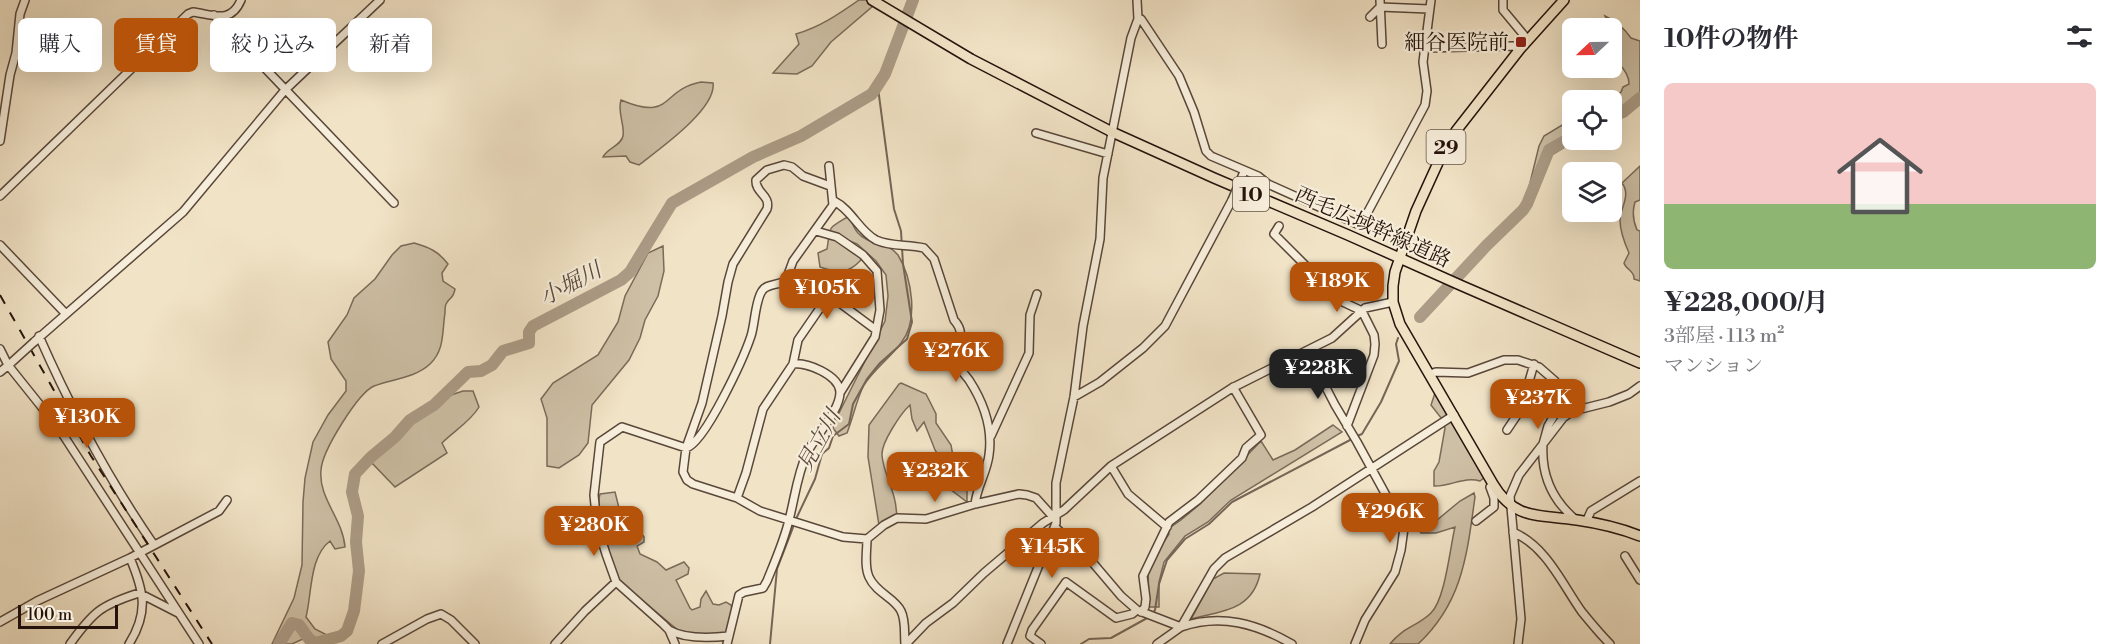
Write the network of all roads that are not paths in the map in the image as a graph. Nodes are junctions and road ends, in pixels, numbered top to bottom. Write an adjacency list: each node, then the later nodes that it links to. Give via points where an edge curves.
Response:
1 (25, 0): 21 (street)
2 (241, 0): 11 (street, via 228,16)
3 (380, 0): 18 (street)
4 (872, 0): 19 (main road, 西毛広域幹線道路 / 10, via 1001,75)
5 (1431, 0): 10 (street)
6 (1503, 0): 14 (street, via 1503,10)
7 (1564, 0): 14 (main road, 29)
8 (1135, 1): 13 (street)
9 (1380, 3): 10 (street); 12 (street); 15 (street)
10 (1429, 9): 16 (street)
11 (214, 15): 18 (street); 26 (street, via 188,14)
12 (1370, 16)
13 (1138, 19): 19 (street); 24 (street, via 1179,76 1206,151)
14 (1528, 40): 17 (main road, 29)
15 (1382, 44)
16 (1424, 48): 17 (street); 24 (street, via 1425,105 1361,223 1354,224)
17 (1520, 49): 32 (main road, 29, via 1448,142)
18 (285, 90): 28 (street); 36 (street, via 183,212)
19 (1112, 132): 22 (street); 32 (main road, 西毛広域幹線道路 / 10)
20 (1036, 133): 22 (street)
21 (0, 141)
22 (1108, 154): 50 (street, via 1100,239)
23 (829, 166): 25 (street)
24 (1244, 172): 50 (street, bridge, via 1165,326 1100,382)
25 (830, 186): 27 (street); 56 (street, via 784,165 767,170 756,180 767,198 767,208 733,264 702,403)
26 (0, 196)
27 (834, 201): 30 (street); 54 (street, via 874,239 924,248 934,259 961,333 956,361 986,410)
28 (394, 203)
29 (1279, 226): 35 (street, via 1274,234 1336,296)
30 (816, 231): 37 (street, via 837,237 863,255 877,271 880,310); 56 (street, via 793,261 786,280 761,291 751,337 714,417 693,445)
31 (0, 245): 36 (street)
32 (1399, 257): 34 (main road, 29); 41 (main road, 西毛広域幹線道路 / 10)
33 (1037, 294): 54 (street, via 1030,315 1029,352)
34 (1394, 302): 35 (street); 46 (main road, 29, via 1400,324)
35 (1362, 311): 40 (street, via 1339,333); 52 (street, via 1374,335 1375,350)
36 (66, 314): 38 (street)
37 (876, 330): 43 (street, via 829,295 798,340); 49 (street)
38 (37, 339): 42 (street, bridge); 74 (street, via 99,460)
39 (0, 350): 42 (street)
40 (1307, 351): 48 (street); 52 (street)
41 (1640, 363)
42 (10, 364): 45 (street); 75 (street, via 60,430)
43 (793, 364): 49 (street, via 813,365 835,381); 61 (street, via 763,409)
44 (1534, 364): 46 (street, via 1504,360 1468,373); 53 (street, via 1521,409); 55 (street, via 1555,381 1559,397 1559,407)
45 (0, 372)
46 (1430, 374): 51 (main road, 29)
47 (1640, 386): 55 (street, via 1609,402 1573,411)
48 (1233, 387): 57 (street); 70 (street, via 1261,435 1246,448 1242,458)
49 (840, 393): 67 (street, via 806,456 793,495)
50 (1074, 397): 65 (street, via 1056,483)
51 (1454, 415): 58 (street); 60 (main road, 29)
52 (1347, 426): 58 (street)
53 (1507, 430)
54 (991, 436): 63 (street, via 989,458)
55 (1543, 444): 64 (street, via 1512,488); 68 (street, via 1544,470 1550,486 1558,501)
56 (686, 447): 61 (street, via 684,472 688,482); 79 (street, via 622,427 600,442 594,495 597,525)
57 (1111, 466): 65 (street); 70 (street, via 1128,494)
58 (1372, 468): 84 (street, via 1225,558 1214,569); 99 (street, via 1404,532 1395,572)
59 (1640, 481): 68 (street)
60 (1492, 484): 64 (main road, 29); 66 (street, via 1494,507)
61 (737, 498): 67 (street, via 760,511)
62 (227, 500): 74 (street, via 219,511)
63 (975, 504): 65 (street, via 1023,494 1036,498); 73 (street, via 926,519 897,518)
64 (1511, 506): 68 (main road, 29, via 1535,516); 71 (street)
65 (1055, 516): 69 (street); 94 (street, via 984,573)
66 (1476, 520)
67 (793, 521): 73 (street, via 843,537); 86 (street, via 765,585 739,595)
68 (1581, 521): 72 (main road, 29)
69 (1055, 527): 81 (street); 95 (street)
70 (1167, 527): 81 (street, via 1143,576 1146,599)
71 (1513, 532): 100 (street, via 1521,619); 101 (street, via 1537,549 1554,568 1581,611)
72 (1640, 536)
73 (867, 539): 94 (street, via 869,578 901,609)
74 (154, 545): 75 (street)
75 (139, 552): 77 (street); 82 (street)
76 (1625, 556): 78 (street)
77 (130, 558): 80 (street); 83 (street)
78 (1640, 580)
79 (616, 582): 85 (street); 92 (street)
80 (144, 596): 82 (street); 87 (street, via 139,593 112,602 89,619); 88 (street)
81 (1139, 611): 84 (street); 96 (street, via 1116,618 1066,582 1032,630 1030,636)
82 (180, 614): 89 (street)
83 (0, 622)
84 (1181, 627): 97 (street); 98 (street, via 1221,620 1247,623)
85 (669, 630): 86 (street); 93 (street)
86 (728, 640)
87 (70, 644)
88 (129, 644)
89 (199, 644)
90 (382, 644): 91 (street, via 441,614)
91 (475, 644)
92 (555, 644)
93 (675, 644)
94 (906, 644)
95 (1007, 644)
96 (1041, 644)
97 (1157, 644)
98 (1292, 644)
99 (1355, 644)
100 (1518, 644)
101 (1610, 644)

